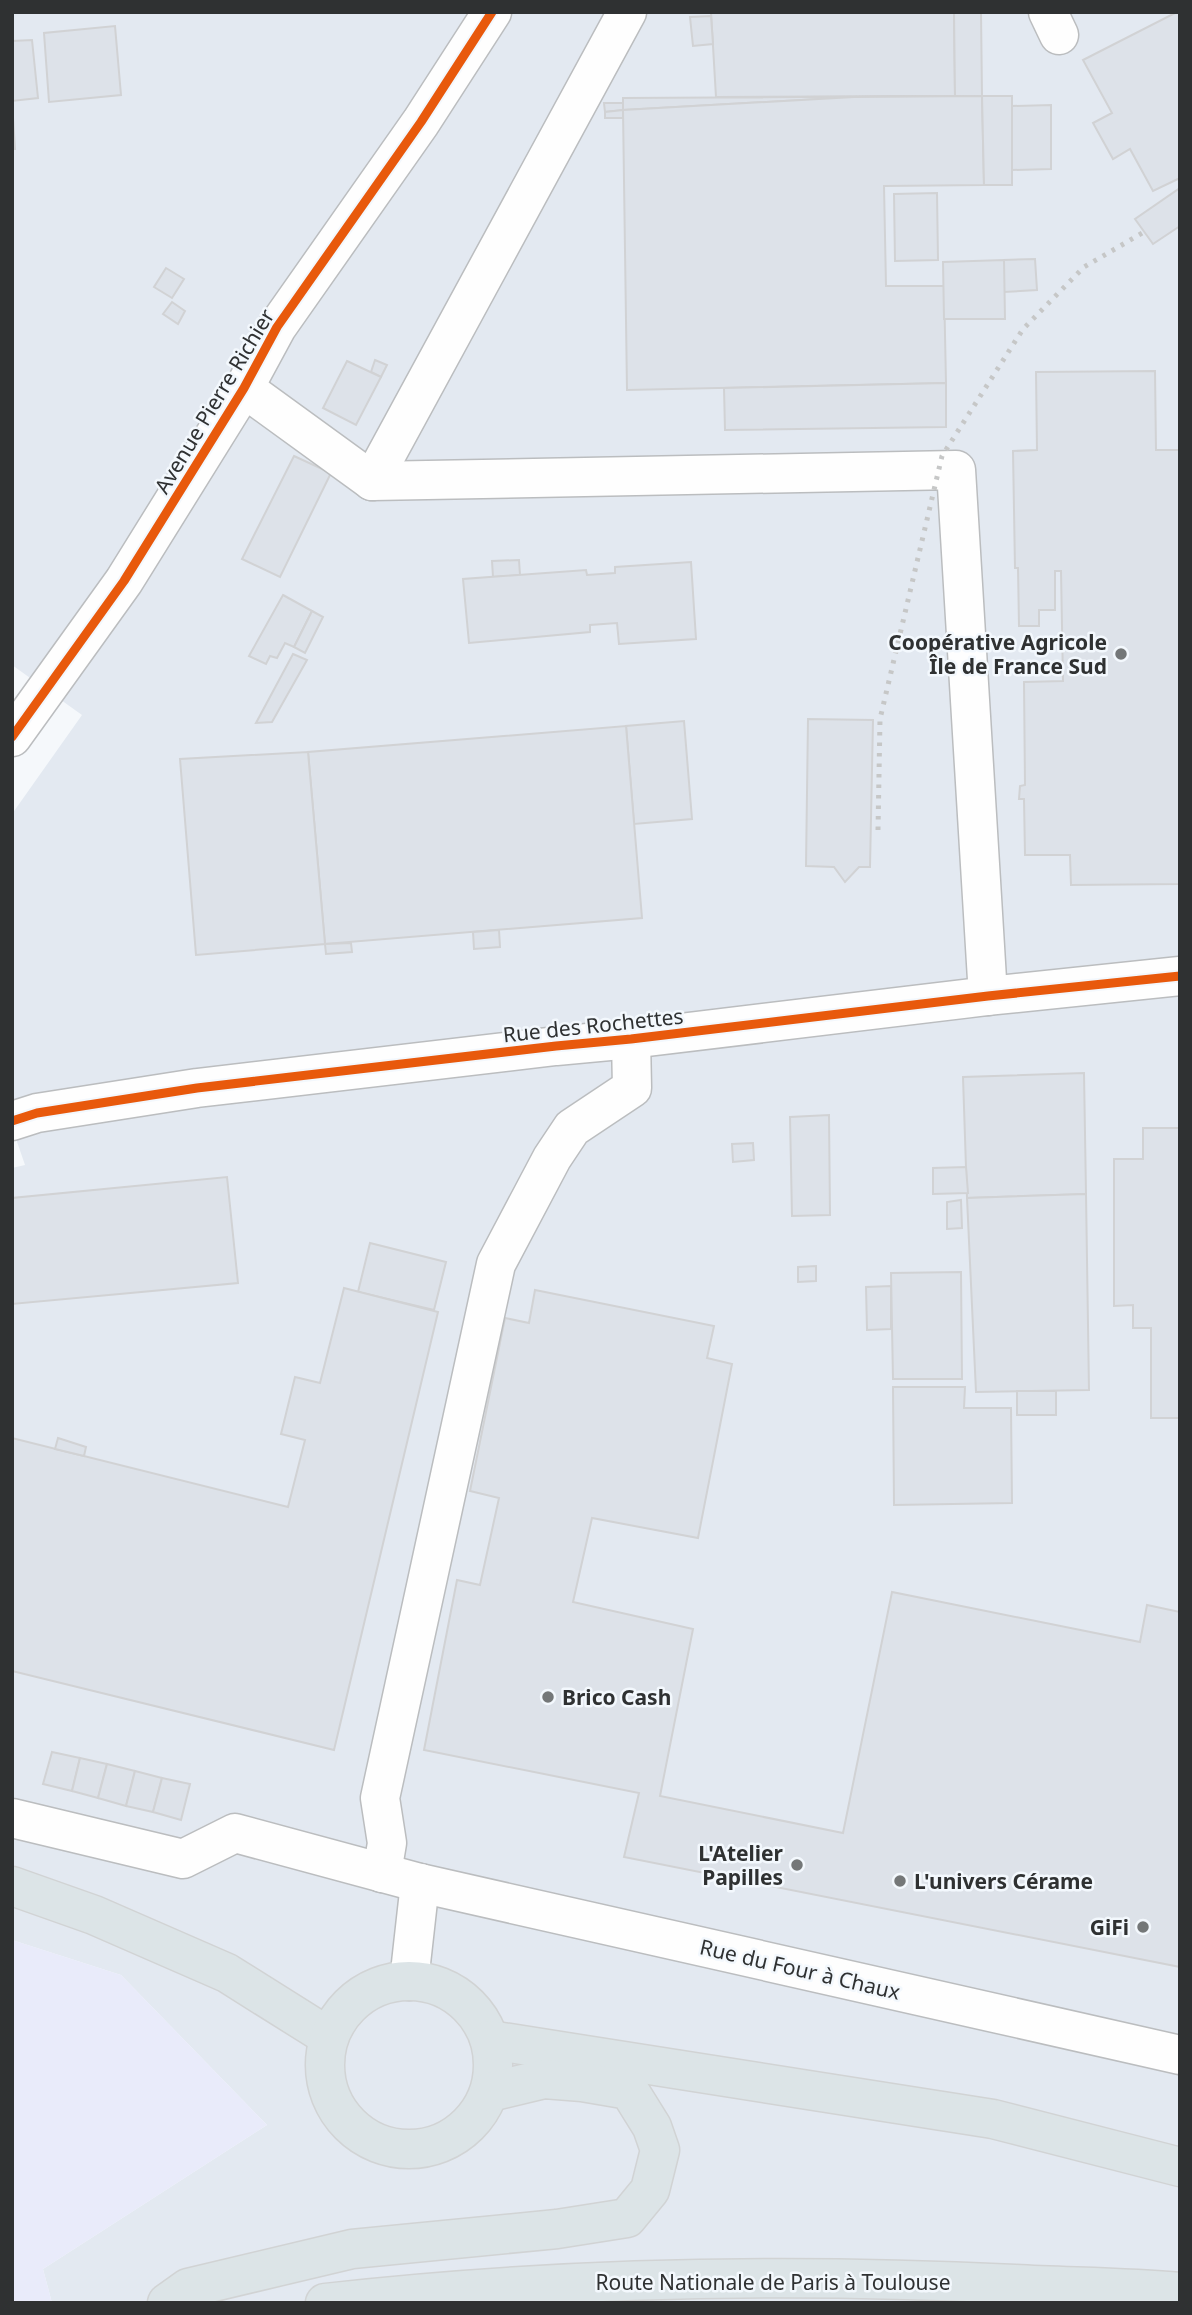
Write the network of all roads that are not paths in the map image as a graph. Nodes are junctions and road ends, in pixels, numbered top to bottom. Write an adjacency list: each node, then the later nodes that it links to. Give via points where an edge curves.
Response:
1 (492, 12): 3 (street, Avenue Pierre Richier, via 277,327)
2 (627, 12): 4 (street)
3 (244, 388): 4 (street); 5 (street, Avenue Pierre Richier, via 124,581)
4 (372, 481): 7 (street, via 956,470)
5 (18, 714)
6 (1180, 976): 7 (street, Rue des Rochettes)
7 (988, 996): 8 (street, Rue des Rochettes)
8 (631, 1040): 9 (street, Rue des Rochettes, via 197,1088); 11 (street, via 632,1088 572,1128 496,1264 380,1798 387,1843)
9 (12, 1121)
10 (12, 1818): 11 (street, Rue du Four à Chaux, via 183,1859 235,1833)
11 (382, 1873): 12 (street, Rue du Four à Chaux)
12 (420, 1883): 14 (street); 17 (street, Rue du Four à Chaux)
13 (12, 1886): 15 (main road, via 94,1915 227,1973)
14 (409, 1980): 15 (main road, via 383,1984 360,1996); 16 (main road, via 435,1984 459,1997 478,2016)
15 (329, 2036): 18 (main road, via 324,2063 328,2090 339,2114 358,2133 382,2146 408,2151 434,2147 458,2135 478,2116)
16 (490, 2040): 18 (main road, via 494,2066); 19 (main road, via 993,2119)
17 (1180, 2055)
18 (490, 2092): 21 (main road, via 544,2079 629,2090 653,2127 660,2150 650,2190 627,2218 352,2249 188,2288)
19 (1180, 2166)
20 (1180, 2292): 22 (main road, Route Nationale de Paris à Toulouse, via 889,2278 668,2279 419,2292)
21 (167, 2303)
22 (326, 2303)

